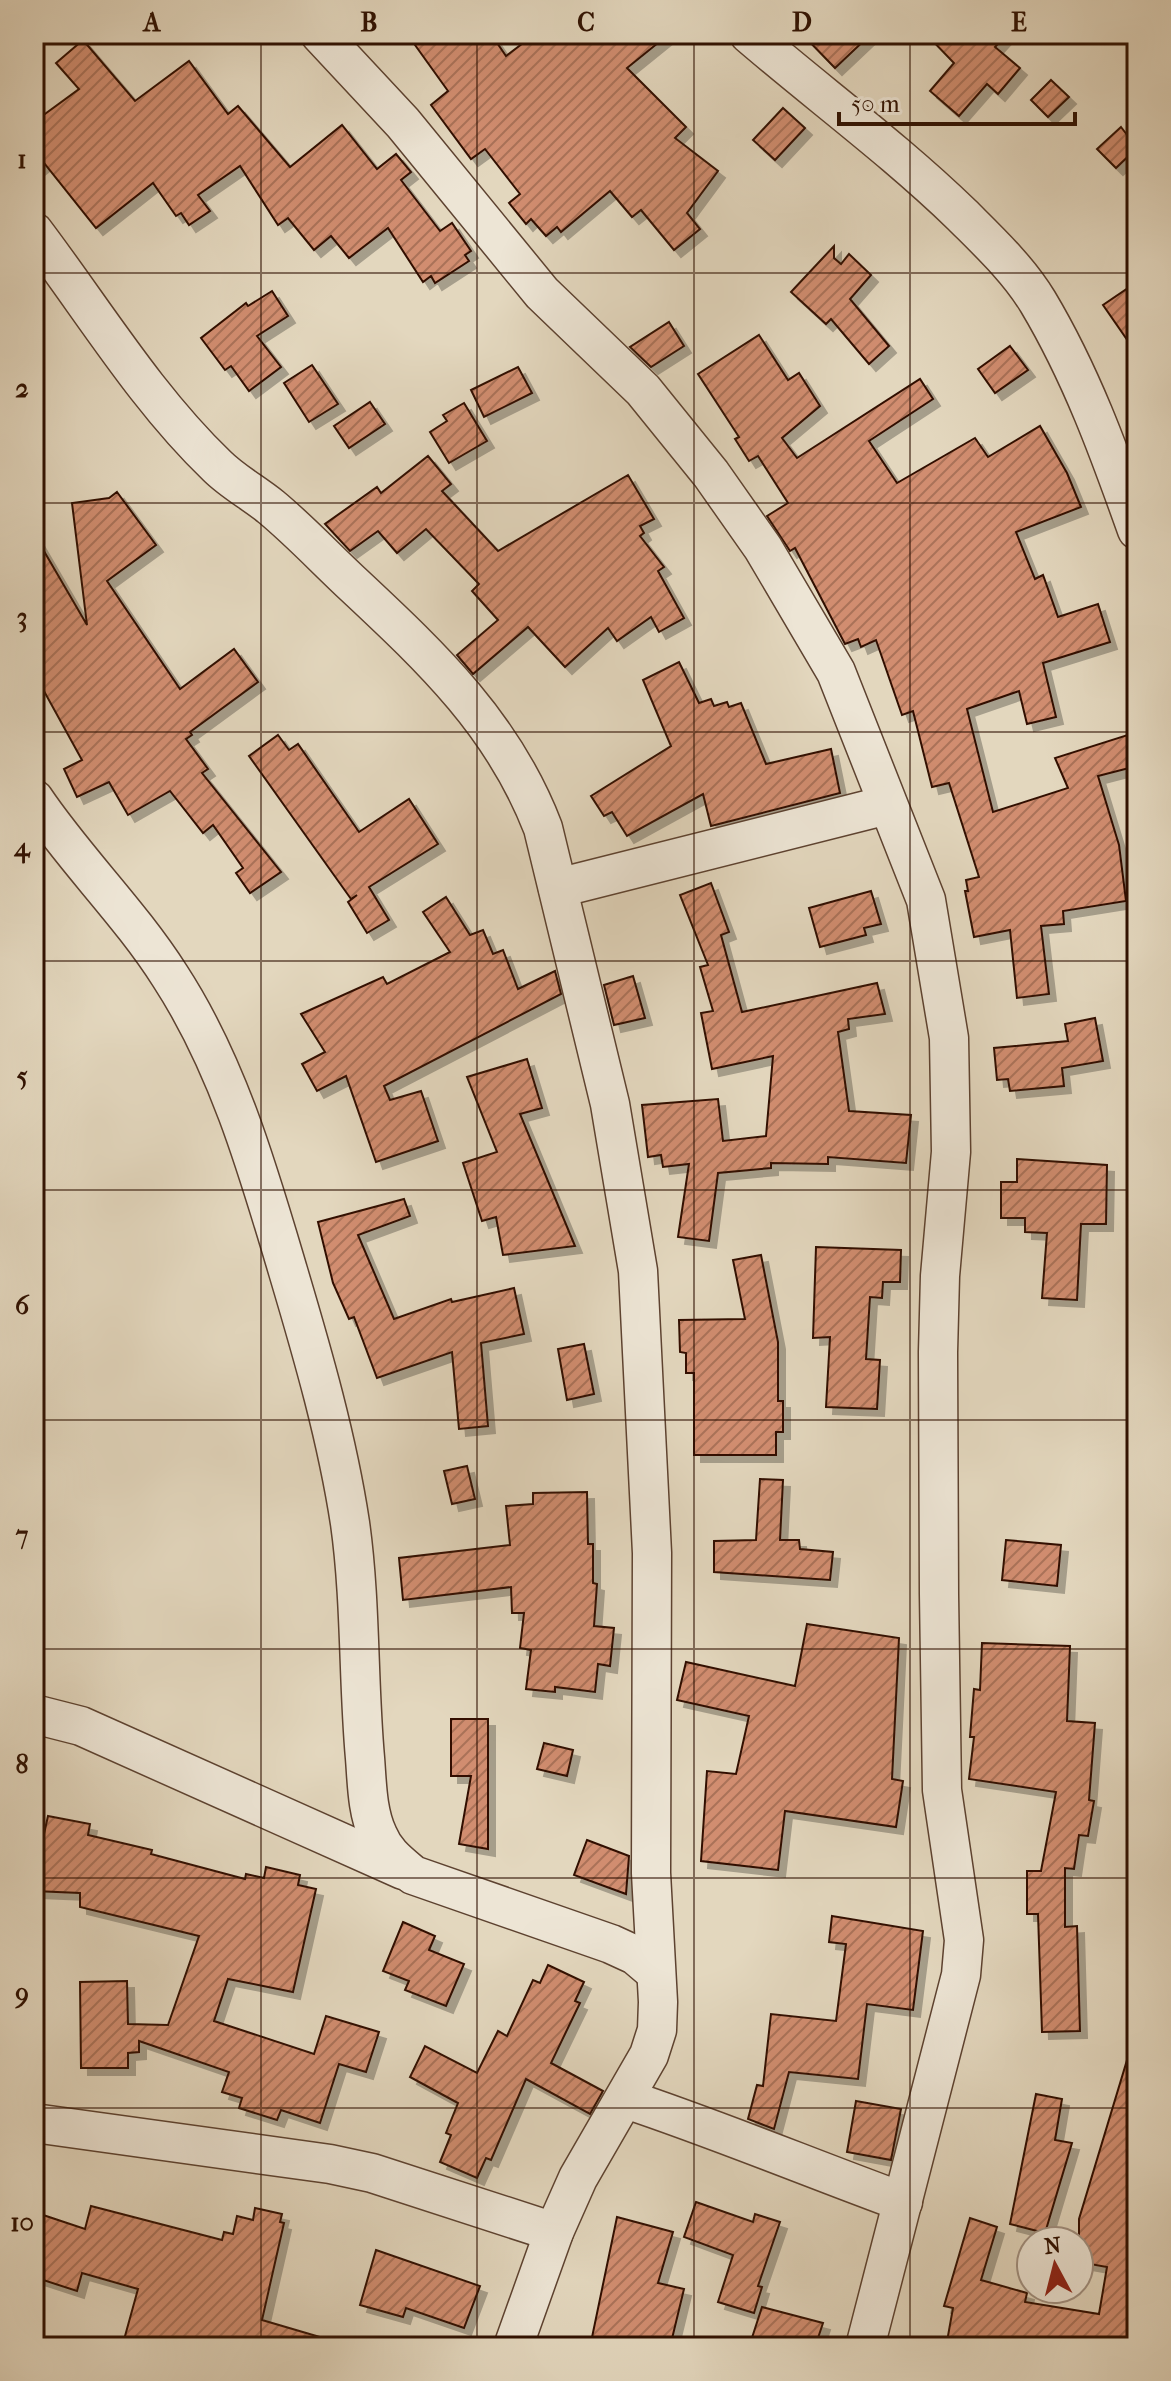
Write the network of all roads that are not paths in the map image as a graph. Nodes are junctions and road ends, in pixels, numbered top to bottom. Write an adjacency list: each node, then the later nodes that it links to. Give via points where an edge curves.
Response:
1 (320, 34): 6 (street, via 403,123 542,293 643,390 711,474 830,660)
2 (749, 34): 4 (street, via 912,166 999,251 1036,300 1072,365 1098,419)
3 (34, 232): 7 (street, via 156,399 218,468 272,507 461,692 527,785)
4 (1137, 530)
5 (34, 799): 9 (street, via 169,973 226,1080 324,1392 347,1507 370,1808 392,1858)
6 (887, 805): 7 (street); 13 (street, via 926,900 949,1038 951,1152 938,1352 942,1790 964,1940 961,1975)
7 (558, 888): 10 (street, via 610,1104 638,1271 652,1553)
8 (34, 1714): 9 (street, via 81,1726)
9 (413, 1875): 10 (street, via 611,1944)
10 (655, 1972): 11 (street, via 657,2030)
11 (626, 2099): 13 (street); 14 (street, via 578,2178)
12 (34, 2123): 14 (street, via 330,2164)
13 (903, 2202): 16 (street)
14 (554, 2232): 15 (street)
15 (513, 2347)
16 (865, 2347)

